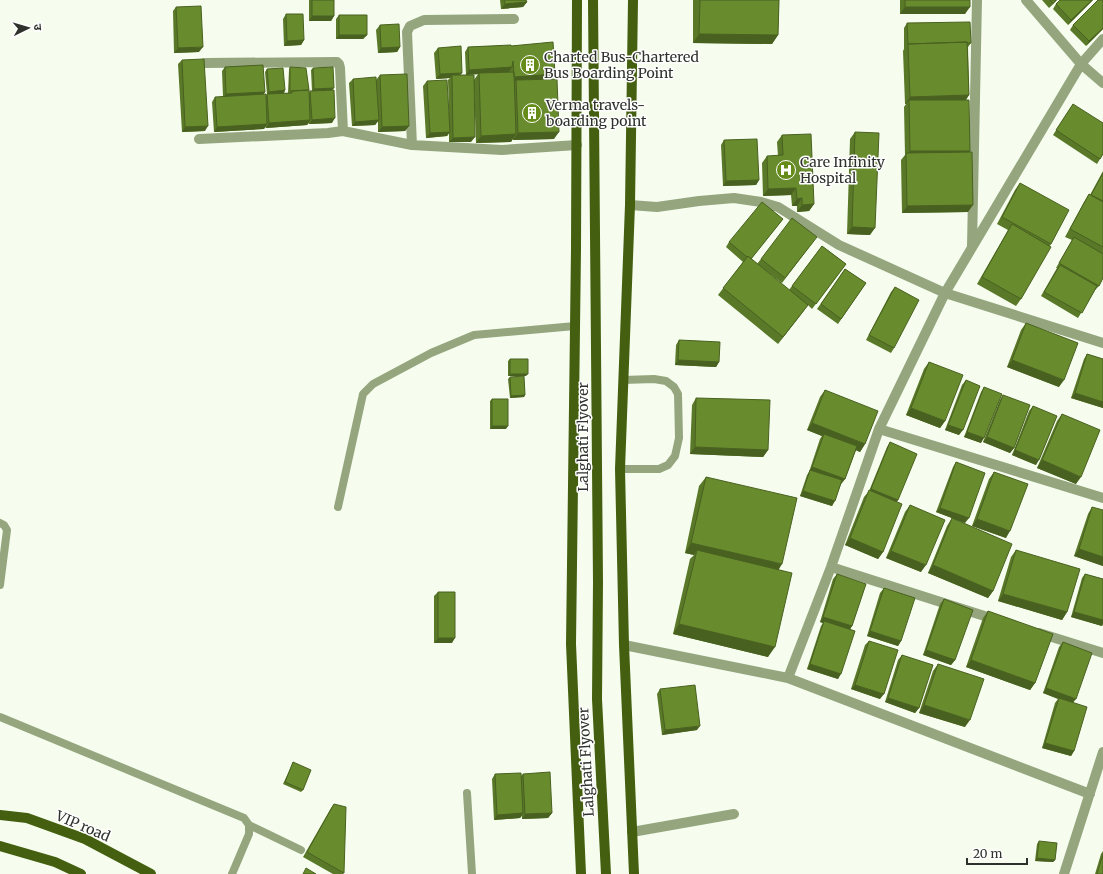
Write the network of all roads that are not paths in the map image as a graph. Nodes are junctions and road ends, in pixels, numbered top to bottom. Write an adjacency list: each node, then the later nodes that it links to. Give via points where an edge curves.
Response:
1 (577, 0): 14 (main road)
2 (593, 0): 49 (main road, Lalghati Flyover, via 597,698)
3 (633, 0): 15 (main road)
4 (977, 0): 16 (street)
5 (1026, 0): 9 (street)
6 (514, 20): 13 (street, via 424,20 410,26 407,32)
7 (1103, 39): 9 (street)
8 (205, 63): 11 (street, via 337,62 340,68)
9 (1081, 64): 10 (street); 16 (street)
10 (1103, 83)
11 (343, 131): 12 (street); 13 (street)
12 (199, 139)
13 (412, 145): 14 (street, via 502,150)
14 (577, 145): 18 (main road)
15 (630, 205): 17 (street, via 657,207 734,198 761,202 778,207 839,245); 20 (main road)
16 (972, 247): 17 (street)
17 (945, 293): 19 (street); 21 (street)
18 (575, 326): 24 (lane, via 474,335 431,353 373,384 363,394); 48 (main road, via 571,644)
19 (1103, 343)
20 (623, 380): 22 (main road); 22 (lane, via 654,379 666,381 674,387 678,394 679,438 675,456 668,465 659,469)
21 (879, 429): 23 (street); 27 (street)
22 (620, 469): 31 (main road)
23 (1103, 498)
24 (338, 507)
25 (0, 523): 26 (lane, via 7,530)
26 (1, 565): 28 (lane)
27 (831, 567): 29 (street); 33 (street)
28 (0, 585)
29 (1005, 622)
30 (1028, 629): 32 (street)
31 (624, 645): 33 (street); 41 (main road)
32 (1103, 653)
33 (788, 678): 37 (street)
34 (0, 717): 40 (lane, via 244,818)
35 (1103, 752): 37 (street)
36 (467, 793): 47 (lane)
37 (1090, 794): 51 (street)
38 (734, 814): 41 (street)
39 (0, 815): 45 (main road, VIP road, via 27,818 85,839)
40 (249, 825): 43 (lane); 46 (lane, via 249,834)
41 (632, 832): 50 (main road)
42 (0, 846): 44 (main road, via 54,862)
43 (301, 850)
44 (81, 874)
45 (151, 874)
46 (232, 874)
47 (472, 874)
48 (581, 874)
49 (606, 874)
50 (634, 874)
51 (1064, 874)

